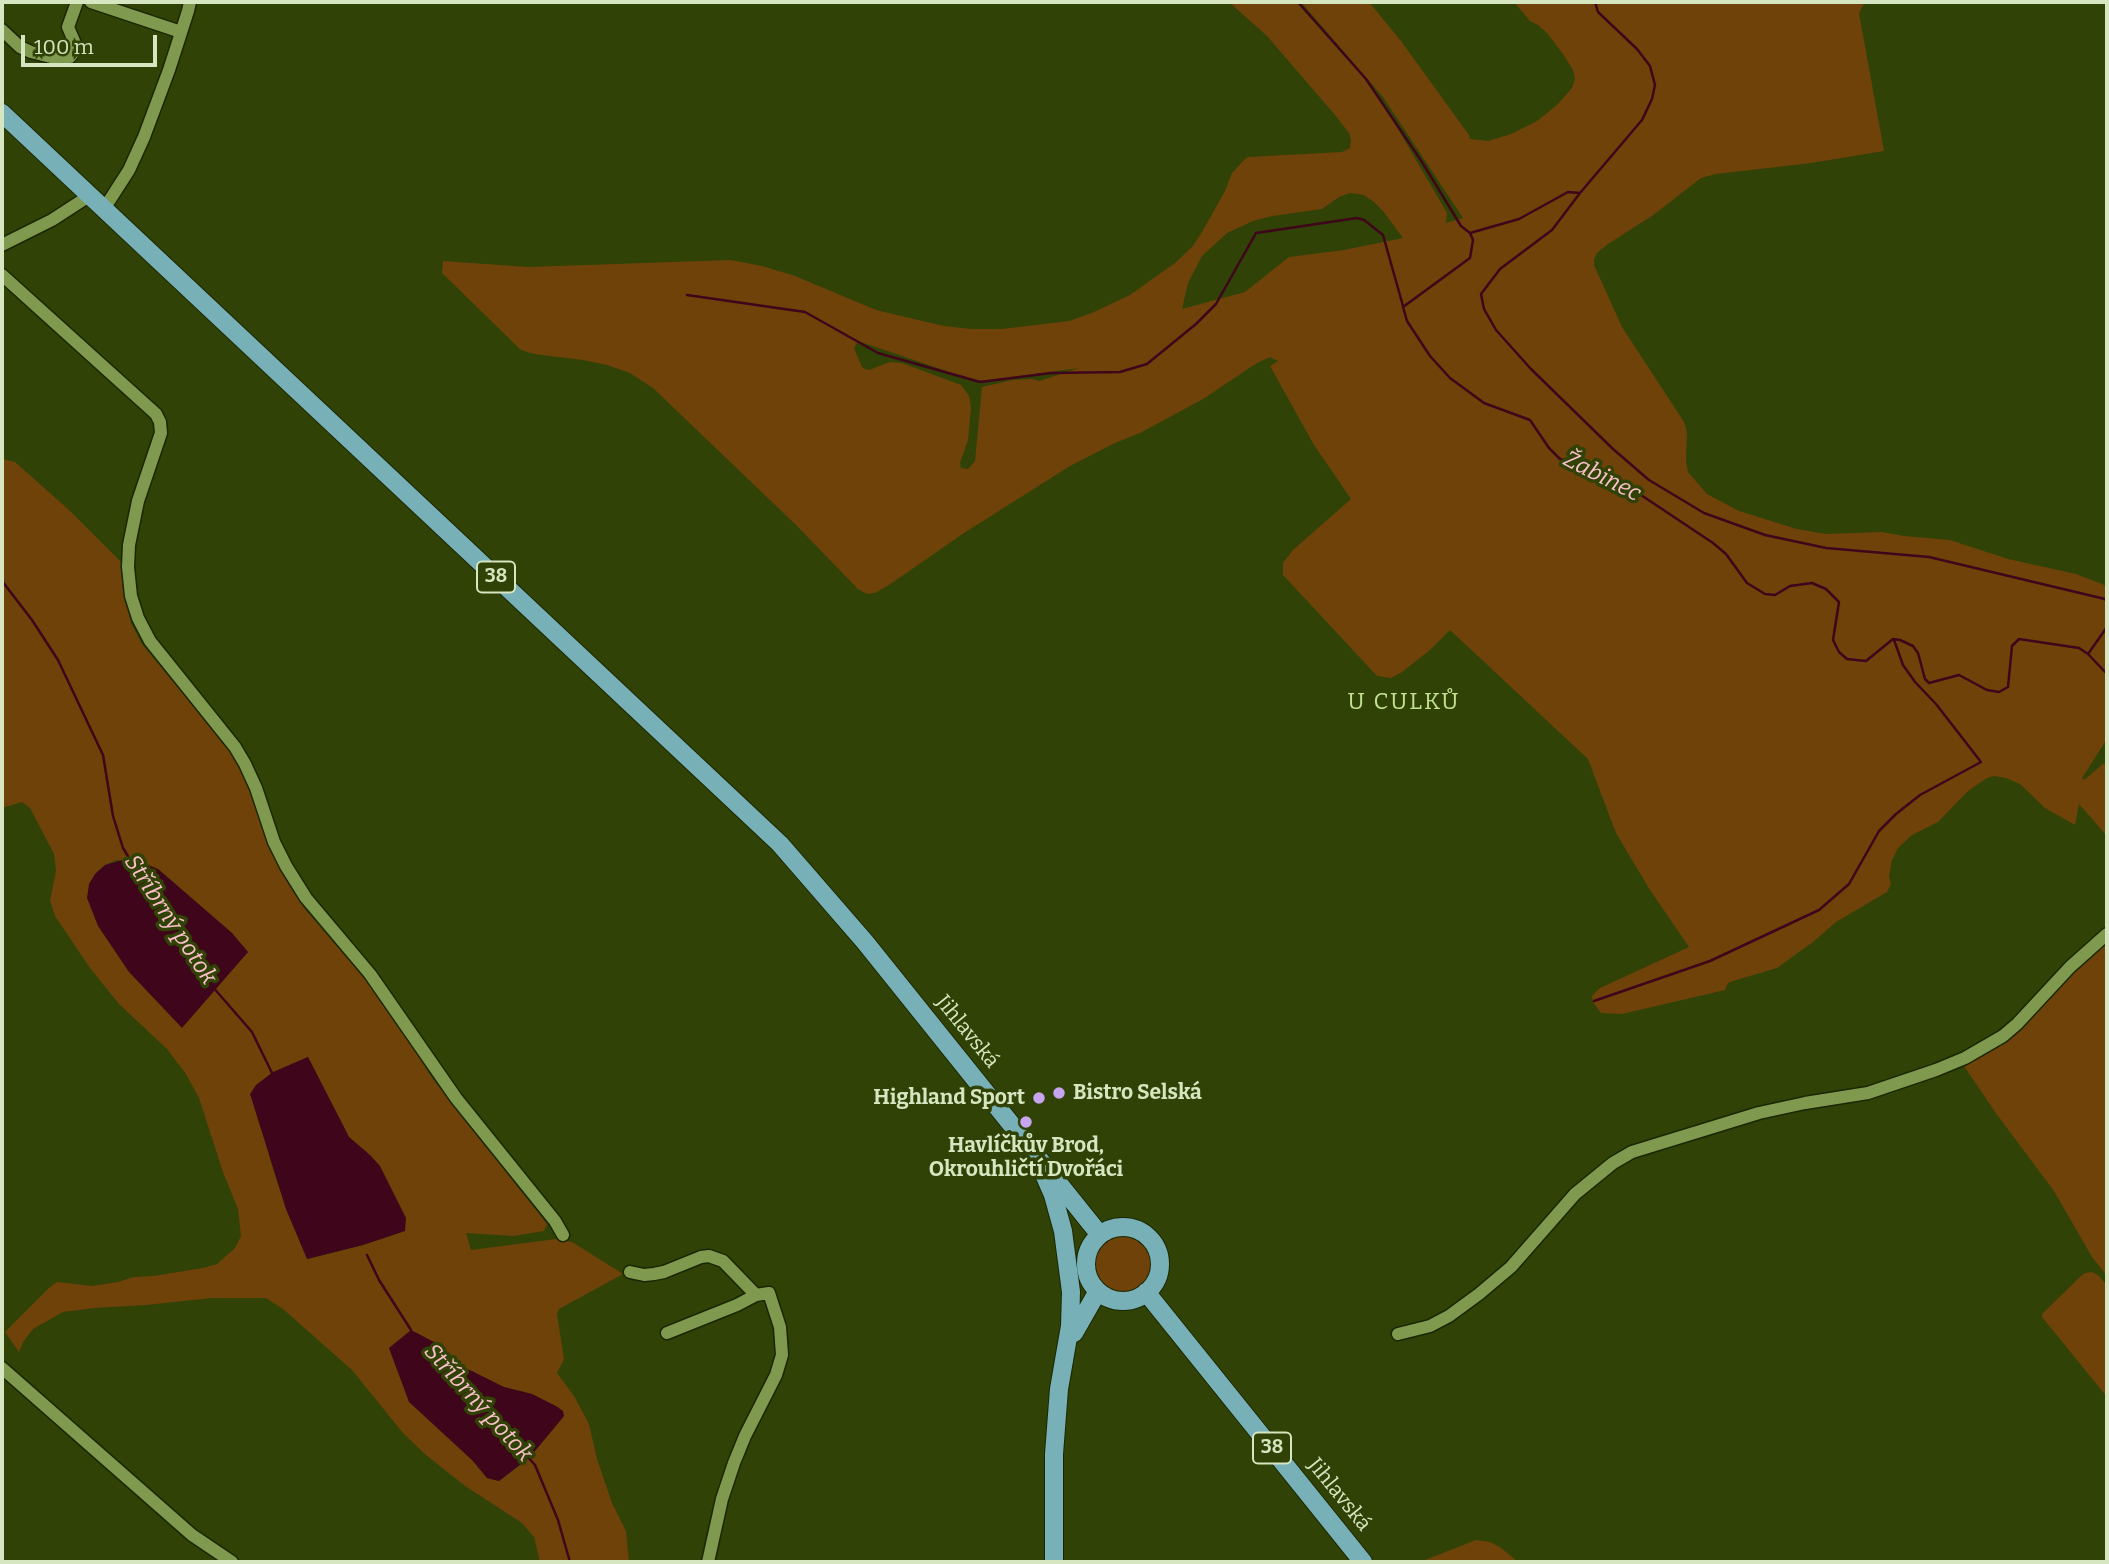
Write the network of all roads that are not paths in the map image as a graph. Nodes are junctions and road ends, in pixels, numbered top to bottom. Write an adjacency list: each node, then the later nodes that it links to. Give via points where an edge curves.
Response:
1 (77, 2): 4 (street, via 68,27 77,48 70,57 31,52)
2 (91, 2): 5 (street)
3 (190, 2): 5 (street)
4 (2, 30)
5 (181, 32): 8 (street, via 144,137)
6 (2, 113): 7 (main road, 38)
7 (89, 196): 8 (main road, 38); 9 (street)
8 (104, 209): 12 (main road, Jihlavská / 38, via 764,828 803,868)
9 (2, 246)
10 (2, 275): 13 (street, via 156,414 161,433 138,501 128,567 138,618 150,641 235,747 256,788 274,842 306,898 370,974 456,1098)
11 (2107, 934): 20 (street, via 2017,1024 1965,1058 1868,1093 1759,1113 1632,1152 1575,1194 1511,1267 1479,1294 1430,1326)
12 (1025, 1141): 14 (main road, Jihlavská / 38); 21 (main road, via 1053,1195 1067,1250 1072,1302)
13 (563, 1235)
14 (1100, 1235): 16 (main road, via 1088,1252 1086,1266); 17 (main road, via 1124,1227 1137,1229 1152,1241 1160,1264)
15 (630, 1272): 18 (street, via 654,1274 709,1256 723,1261)
16 (1098, 1291): 17 (main road, via 1122,1300); 21 (main road)
17 (1146, 1292): 26 (main road, Jihlavská / 38)
18 (756, 1295): 19 (street); 24 (street, via 769,1293 780,1327 782,1354 734,1463)
19 (667, 1333)
20 (1398, 1334)
21 (1066, 1353): 25 (main road, via 1054,1454)
22 (2, 1368): 23 (street, via 192,1535)
23 (232, 1562)
24 (708, 1562)
25 (1054, 1562)
26 (1363, 1562)

